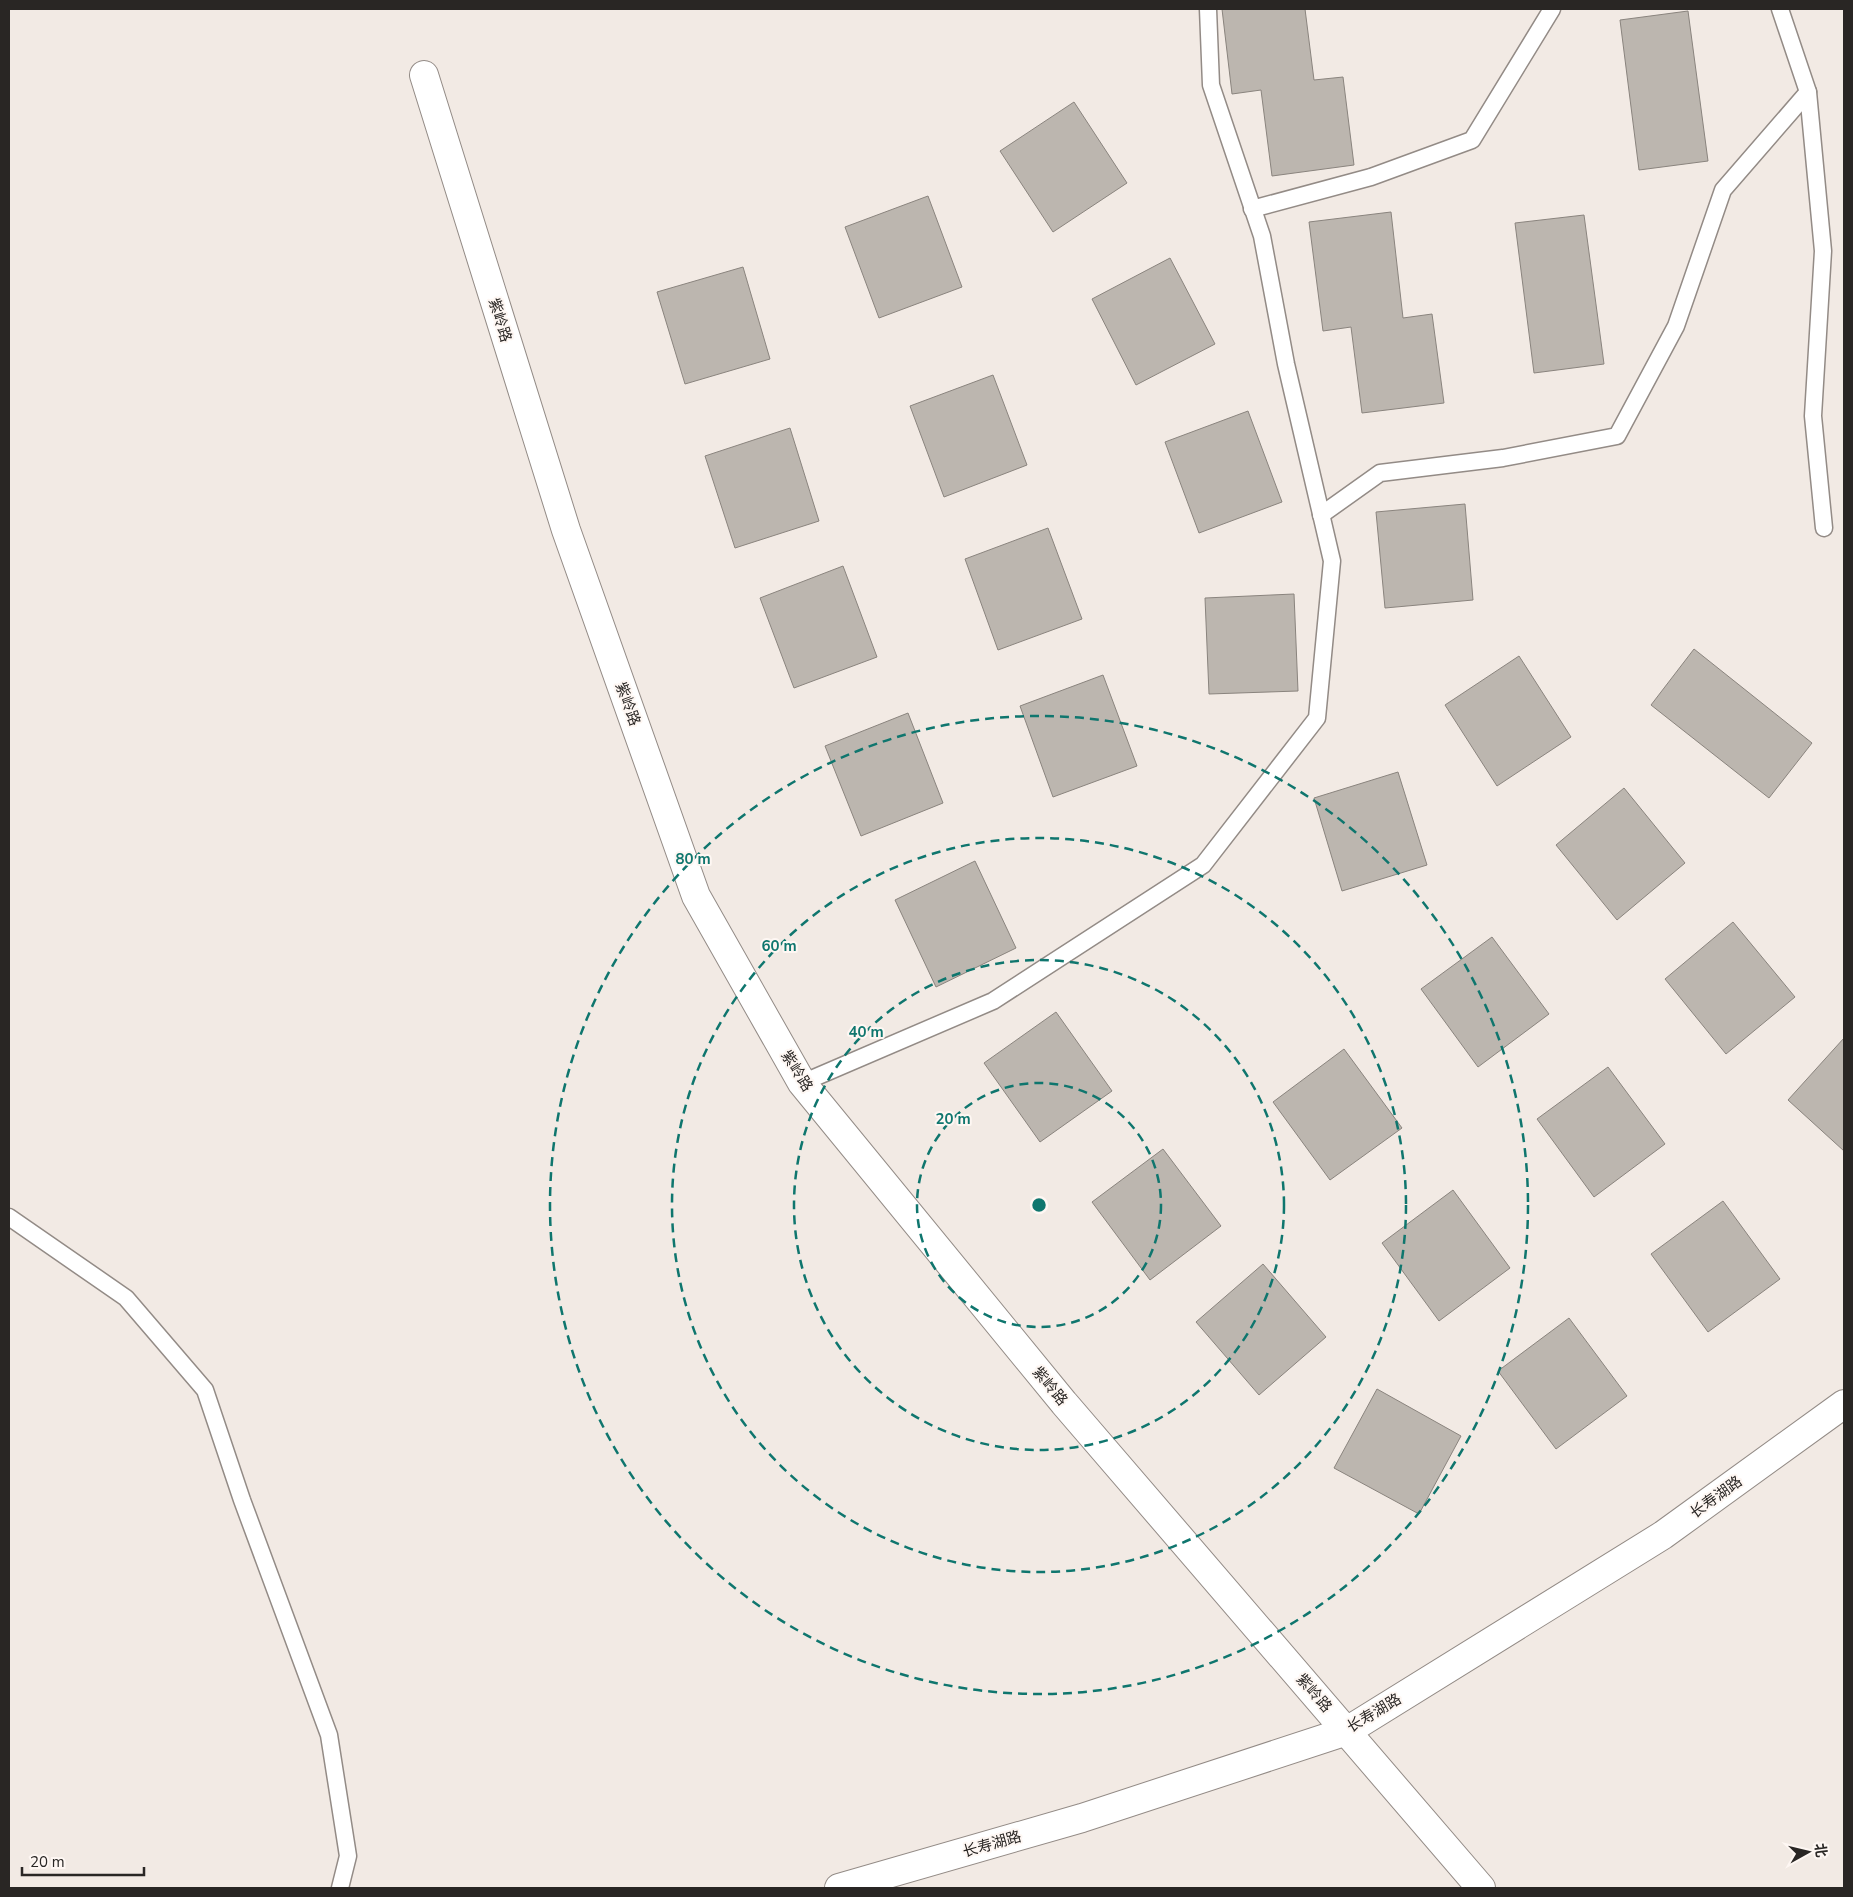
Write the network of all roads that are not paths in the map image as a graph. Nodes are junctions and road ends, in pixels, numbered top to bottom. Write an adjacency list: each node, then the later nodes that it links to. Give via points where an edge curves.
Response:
1 (1208, 9): 6 (lane, via 1211,85)
2 (1552, 9): 6 (lane, via 1472,140 1371,177)
3 (1780, 9): 5 (lane)
4 (424, 75): 9 (street, 紫岭路, via 566,530 696,896)
5 (1808, 92): 7 (lane, via 1723,190 1676,326 1617,436 1503,458 1380,473); 8 (lane, via 1823,251 1813,416)
6 (1252, 209): 7 (lane, via 1262,236 1286,364)
7 (1321, 515): 9 (lane, via 1332,561 1318,718 1203,865 993,1001)
8 (1824, 528)
9 (802, 1083): 12 (street, 紫岭路, via 1064,1403)
10 (9, 1217): 13 (lane, via 126,1298 205,1390 329,1735 348,1856)
11 (1844, 1404): 12 (street, 长寿湖路, via 1663,1535)
12 (1347, 1731): 14 (street, 长寿湖路, via 1082,1818); 15 (street, 紫岭路)
13 (340, 1888)
14 (840, 1888)
15 (1481, 1888)

